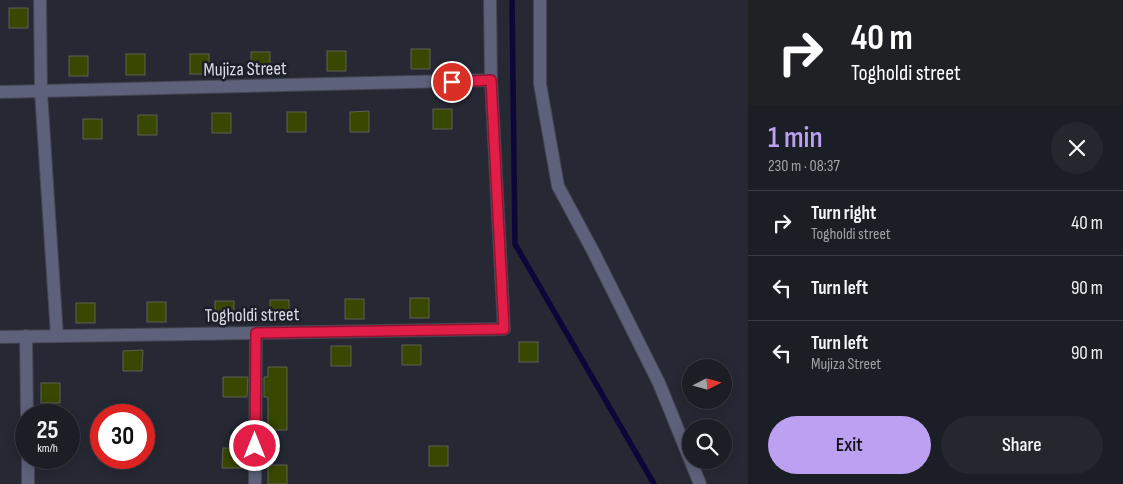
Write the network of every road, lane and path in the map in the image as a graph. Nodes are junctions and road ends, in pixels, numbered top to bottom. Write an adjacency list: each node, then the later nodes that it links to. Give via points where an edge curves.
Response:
1 (40, 0): 6 (street)
2 (490, 0): 4 (street)
3 (540, 0): 15 (street, via 540,84 558,186 659,383)
4 (491, 80): 6 (street, Mujiza Street); 7 (street, Togholdi street, via 504,329)
5 (0, 92): 6 (street, Mujiza Street)
6 (41, 92): 9 (street)
7 (256, 333): 9 (street, Togholdi street); 14 (street)
8 (26, 336): 9 (street, Togholdi street); 10 (street, Togholdi street); 11 (street)
9 (57, 336)
10 (0, 337)
11 (27, 404)
12 (28, 469): 13 (street)
13 (28, 484)
14 (255, 484)
15 (700, 484)

